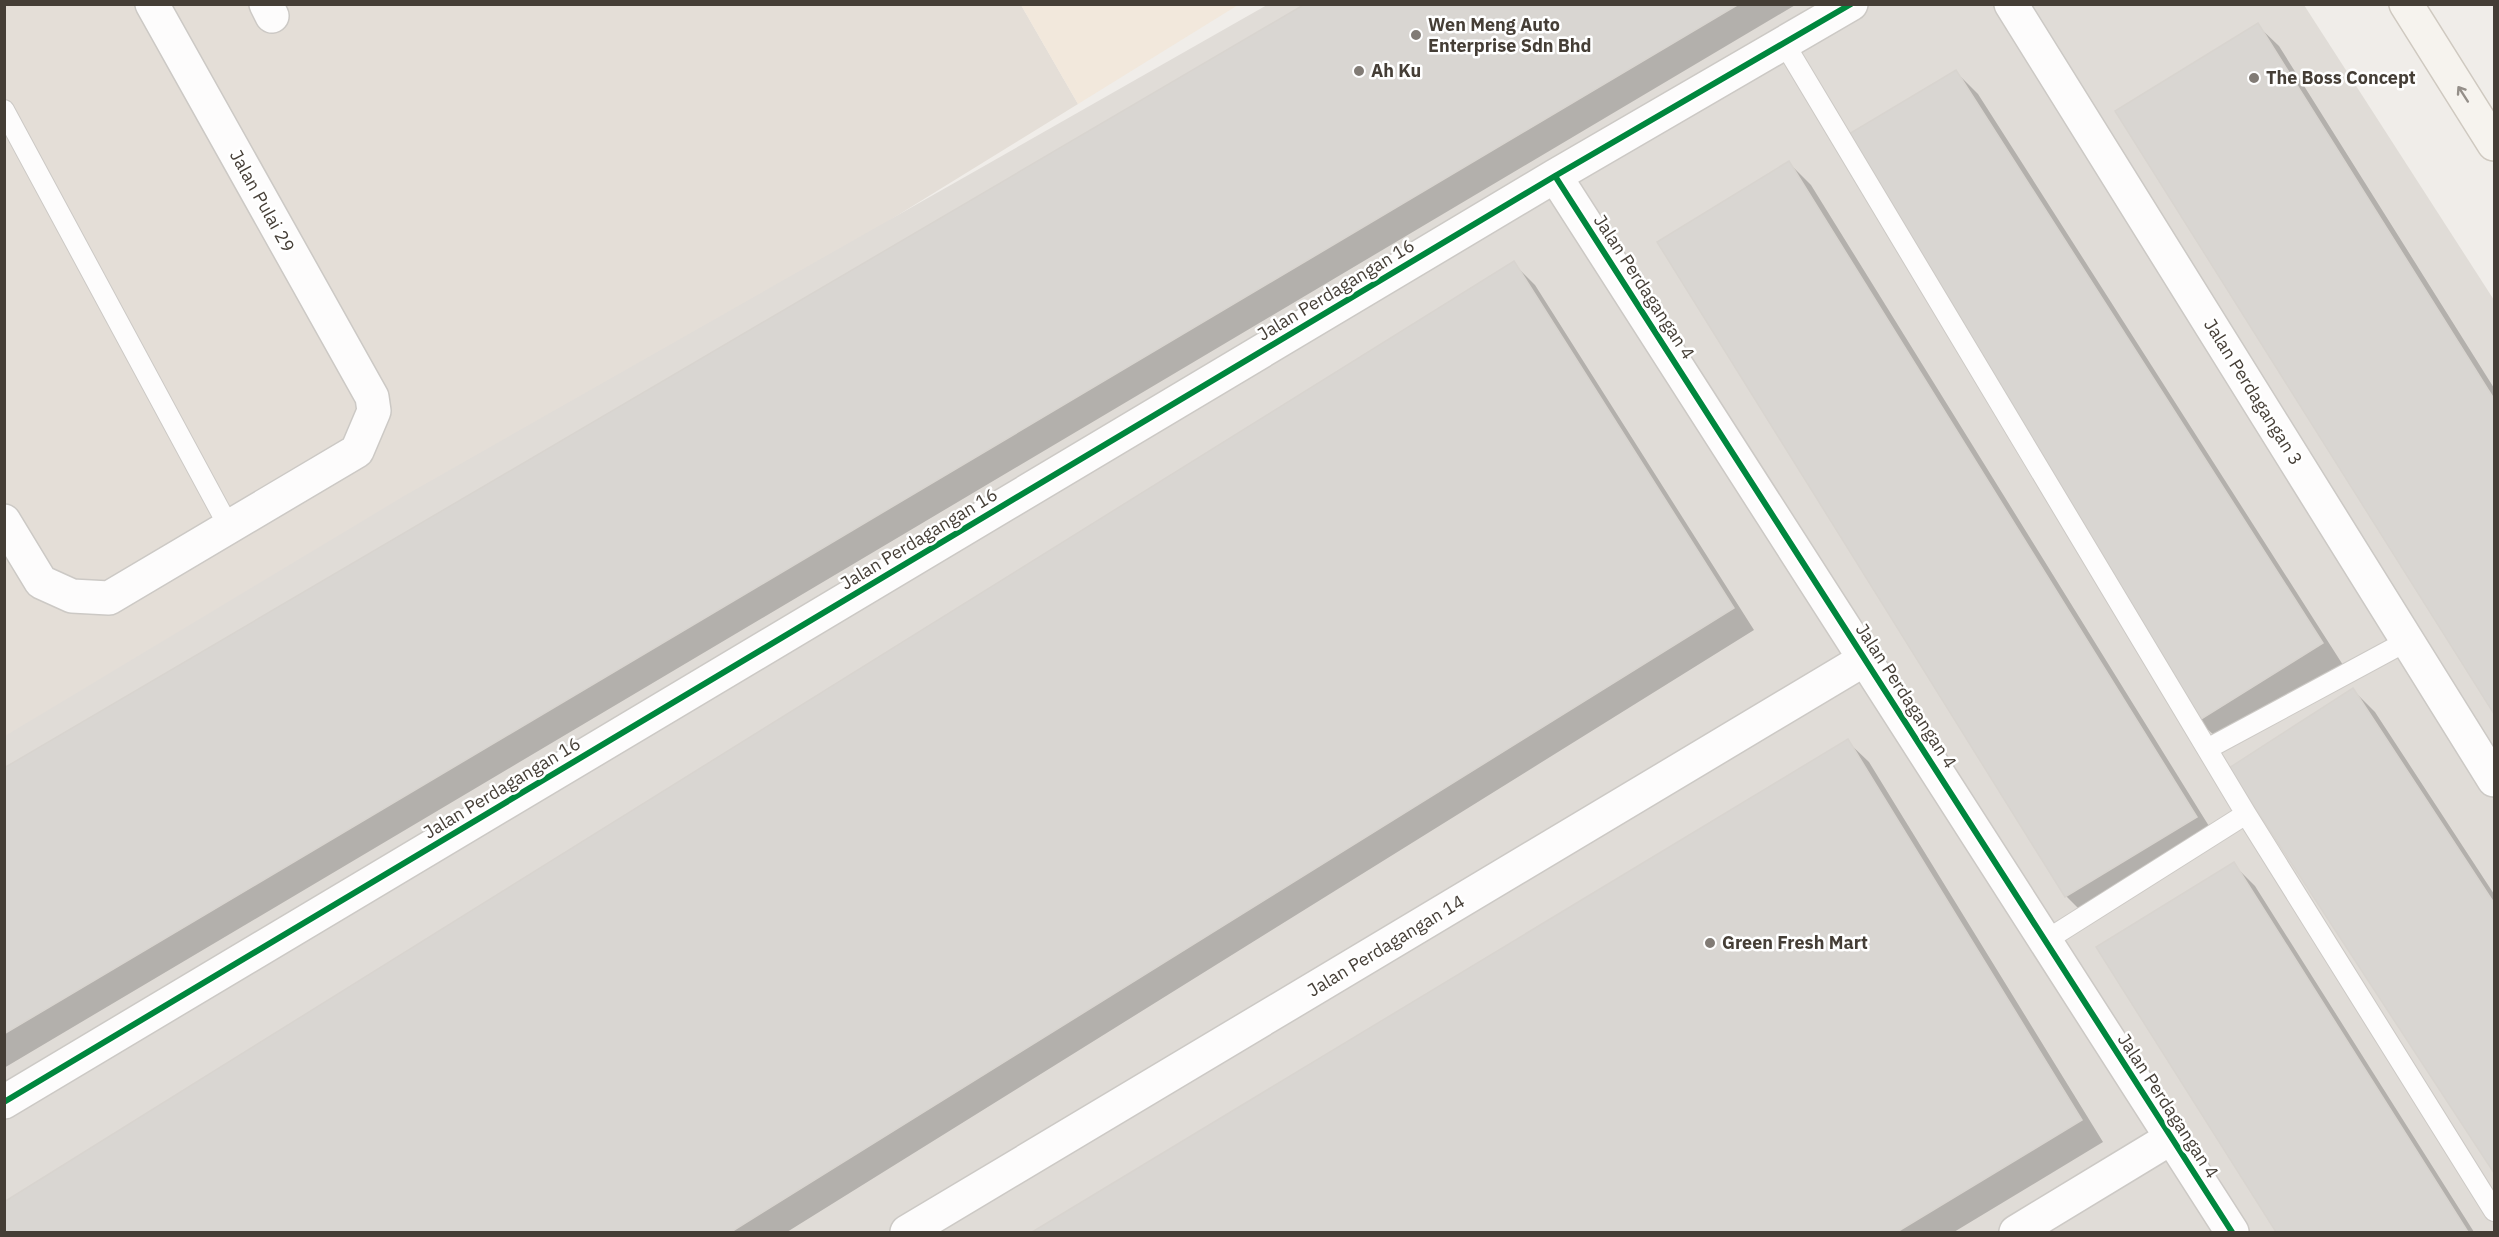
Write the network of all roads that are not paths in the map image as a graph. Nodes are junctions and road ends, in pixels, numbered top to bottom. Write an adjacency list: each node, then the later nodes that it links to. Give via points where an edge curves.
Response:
1 (152, 4): 10 (street, Jalan Pulai 29, via 372,397 374,411 357,451)
2 (1851, 4): 5 (street, Jalan Perdagangan 16)
3 (2011, 4): 11 (street, Jalan Perdagangan 3)
4 (2406, 4): 7 (main road, one-way to 4)
5 (1784, 43): 8 (street, Jalan Perdagangan 16); 13 (lane)
6 (4, 110): 10 (lane)
7 (2494, 144)
8 (1556, 176): 12 (street, Jalan Perdagangan 4); 17 (street, Jalan Perdagangan 16)
9 (4, 521): 10 (street, via 41,582 72,596 110,598)
10 (229, 527)
11 (2409, 640): 13 (lane); 14 (street, Jalan Perdagangan 3)
12 (1865, 659): 16 (street, Jalan Perdagangan 4); 20 (street, Jalan Perdagangan 14)
13 (2207, 749): 15 (lane)
14 (2494, 779)
15 (2246, 814): 16 (lane); 19 (lane)
16 (2045, 941): 18 (street, Jalan Perdagangan 4)
17 (4, 1102)
18 (2171, 1138): 21 (street); 22 (street, Jalan Perdagangan 4)
19 (2494, 1211)
20 (907, 1233)
21 (2016, 1233)
22 (2232, 1233)

